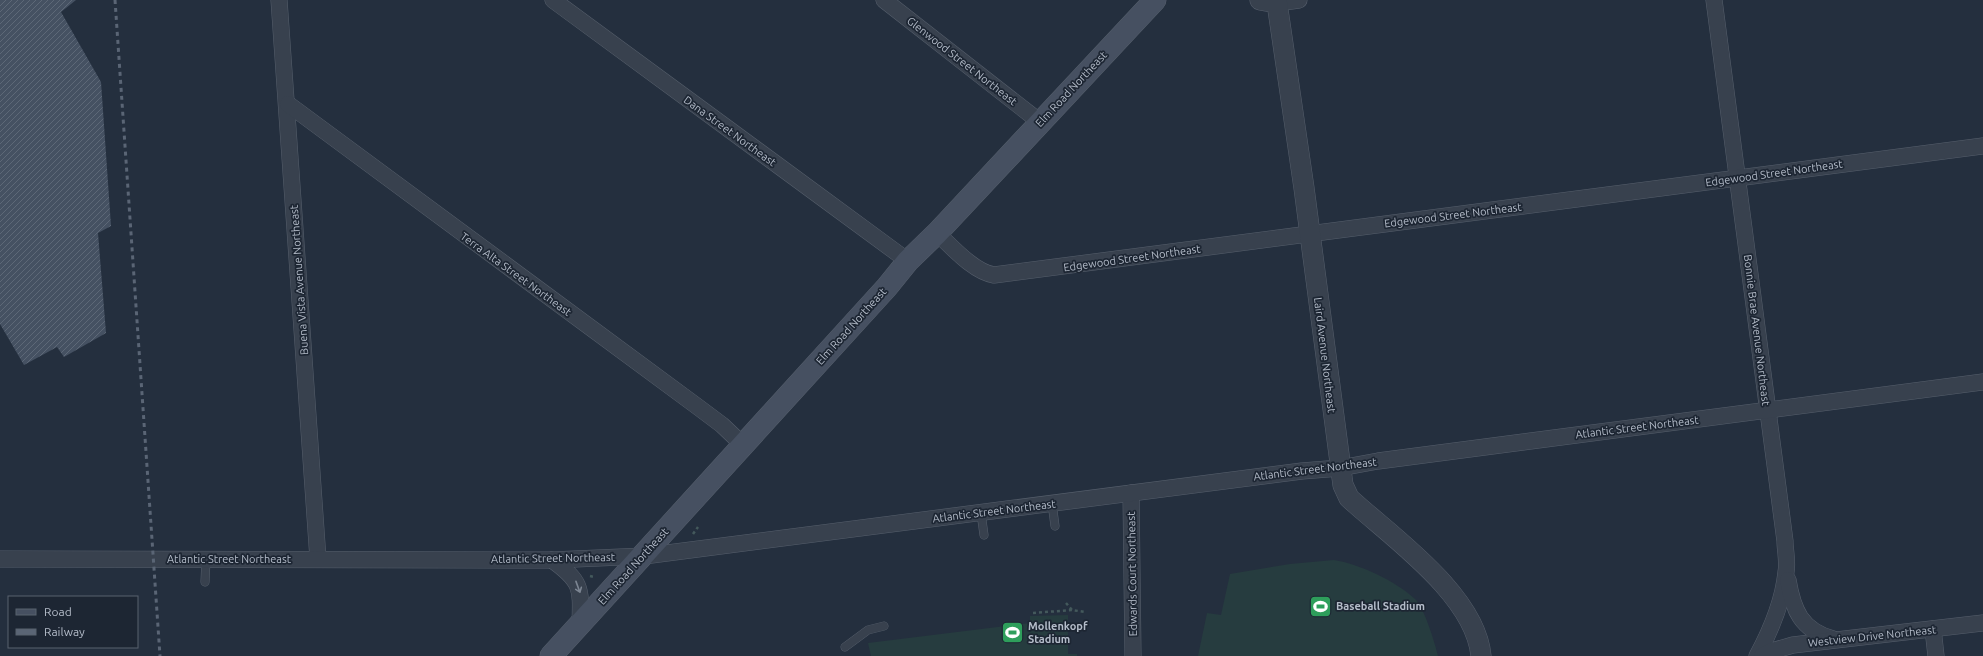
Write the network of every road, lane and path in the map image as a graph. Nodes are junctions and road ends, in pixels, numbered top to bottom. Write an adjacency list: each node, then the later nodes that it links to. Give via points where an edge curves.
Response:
1 (279, 0): 8 (street, Buena Vista Avenue Northeast)
2 (553, 0): 14 (street, Dana Street Northeast)
3 (884, 0): 9 (street, Glenwood Street Northeast)
4 (1155, 0): 9 (main road, Elm Road Northeast)
5 (1299, 0): 7 (street)
6 (1714, 0): 11 (street, Bonnie Brae Avenue Northeast)
7 (1268, 1): 13 (street, Laird Avenue Northeast)
8 (288, 104): 17 (street, Terra Alta Street Northeast, via 698,407); 28 (street, Buena Vista Avenue Northeast)
9 (1040, 122): 12 (main road, Elm Road Northeast)
10 (1983, 146): 11 (street, Edgewood Street Northeast)
11 (1737, 178): 13 (street, Edgewood Street Northeast); 16 (street, Bonnie Brae Avenue Northeast)
12 (937, 233): 13 (street, Edgewood Street Northeast, via 985,274 994,275); 14 (main road, Elm Road Northeast)
13 (1310, 234): 18 (street, Laird Avenue Northeast)
14 (908, 261): 17 (main road, Elm Road Northeast)
15 (1983, 382): 16 (street, Atlantic Street Northeast)
16 (1768, 410): 18 (street, Atlantic Street Northeast); 31 (street, Bonnie Brae Avenue Northeast)
17 (743, 445): 26 (main road, Elm Road Northeast)
18 (1340, 468): 19 (street, Atlantic Street Northeast); 47 (street, Laird Avenue Northeast, via 1342,485 1350,498 1416,557 1461,606 1474,630)
19 (1131, 493): 20 (street, Atlantic Street Northeast); 46 (street, Edwards Court Northeast)
20 (1052, 503): 21 (street, Atlantic Street Northeast); 22 (lane)
21 (982, 512): 25 (lane); 26 (street, Atlantic Street Northeast)
22 (1055, 526)
23 (698, 527): 24 (path)
24 (693, 534)
25 (984, 535)
26 (644, 556): 30 (street, Atlantic Street Northeast); 40 (main road, Elm Road Northeast)
27 (206, 559): 28 (street, Atlantic Street Northeast); 29 (street, Atlantic Street Northeast); 34 (lane)
28 (318, 559): 30 (street, Atlantic Street Northeast)
29 (0, 560)
30 (552, 560): 40 (street, one-way to 40, via 566,569 576,580 581,594)
31 (1787, 570): 43 (street, via 1791,599 1797,615 1820,635); 48 (street, Bonnie Brae Avenue Northeast, via 1781,600 1769,634)
32 (593, 573): 33 (path, via 589,577)
33 (594, 577)
34 (205, 582)
35 (1066, 603): 36 (path)
36 (1072, 610): 37 (path); 38 (path)
37 (1085, 612)
38 (1032, 613)
39 (1983, 623): 42 (street, Westview Drive Northeast)
40 (580, 625): 45 (main road, Elm Road Northeast)
41 (884, 626): 44 (lane, via 868,630)
42 (1933, 630): 43 (street, Westview Drive Northeast); 50 (street)
43 (1835, 639): 49 (street, Westview Drive Northeast, via 1793,645)
44 (845, 647)
45 (551, 656)
46 (1133, 656)
47 (1481, 656)
48 (1757, 656)
49 (1762, 656)
50 (1936, 656)

